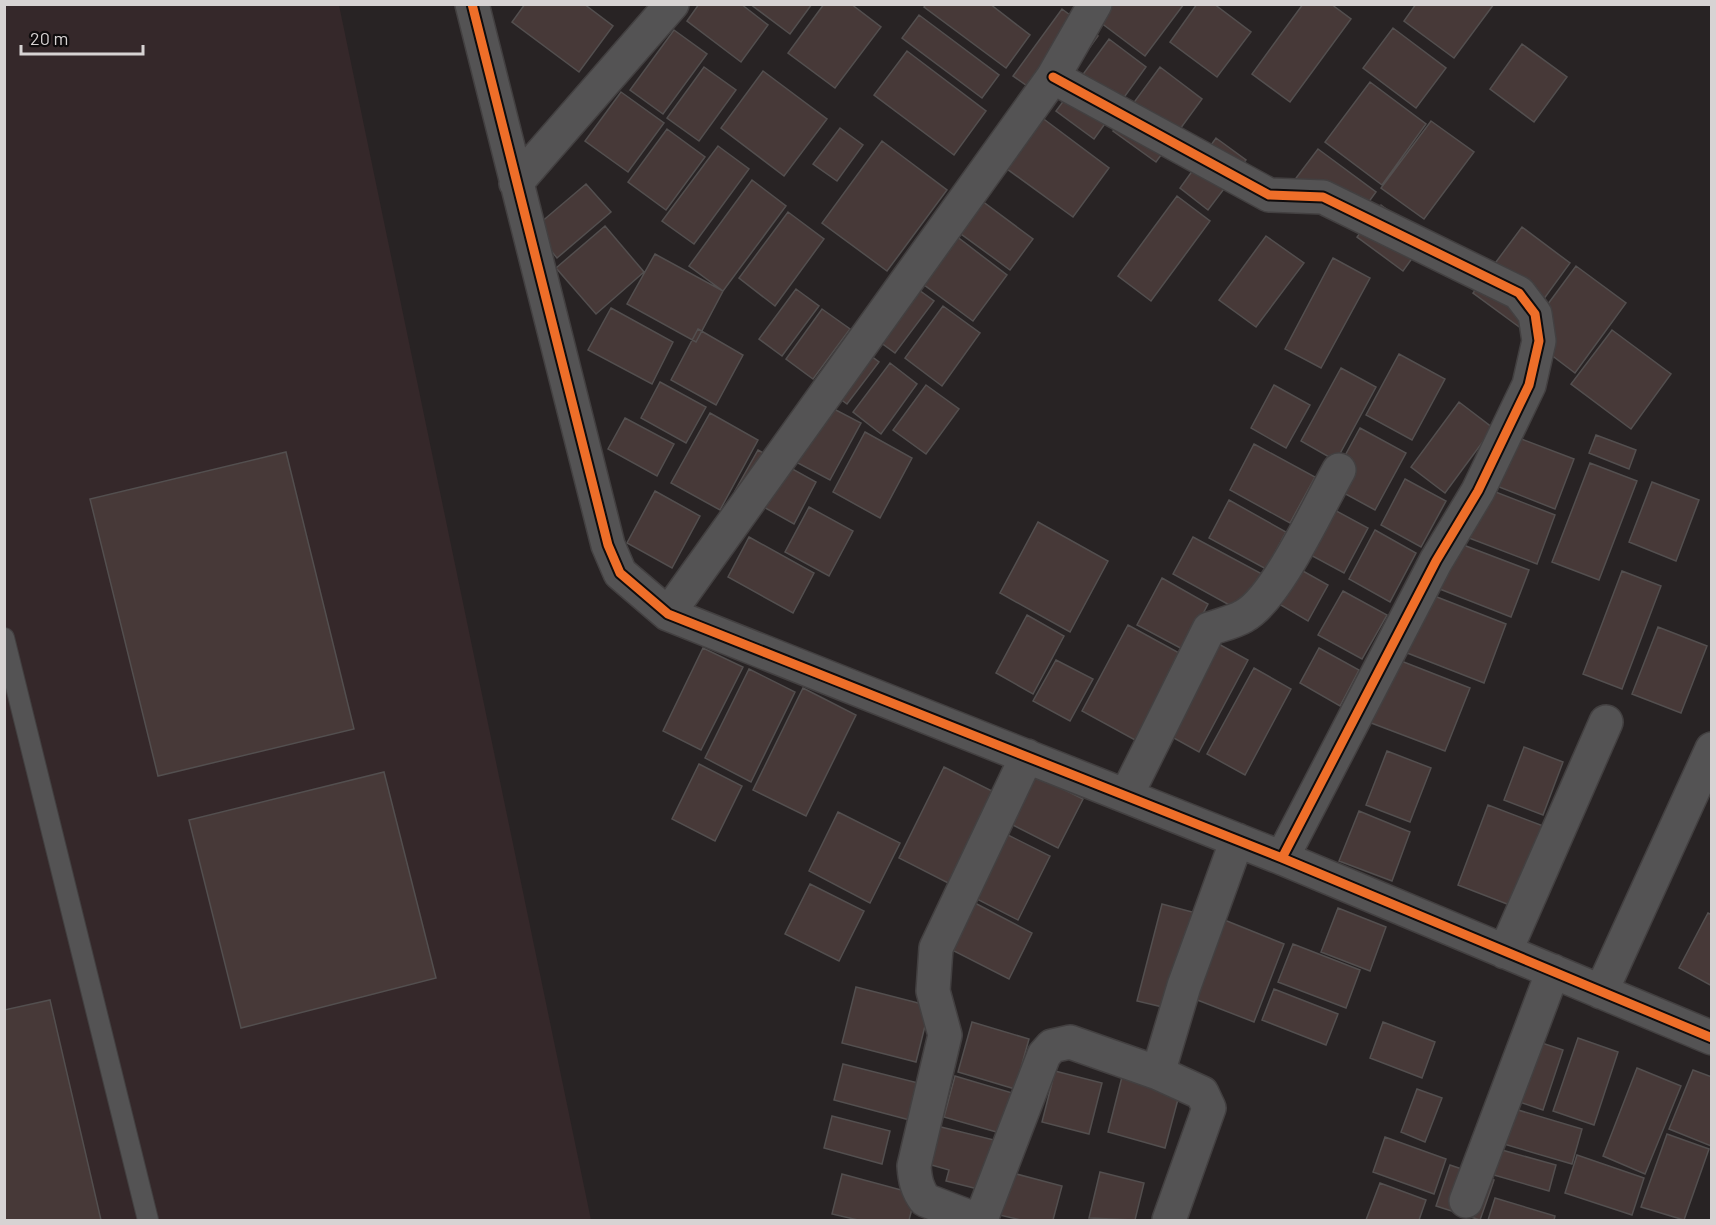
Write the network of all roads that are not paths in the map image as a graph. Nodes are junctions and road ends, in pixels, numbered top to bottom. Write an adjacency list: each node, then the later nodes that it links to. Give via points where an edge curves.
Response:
1 (472, 4): 5 (street)
2 (672, 4): 5 (street)
3 (1095, 4): 4 (street)
4 (1053, 77): 7 (street); 14 (street, via 1269,195 1323,197 1382,225 1519,293 1535,314 1539,341 1529,385 1478,491 1436,561)
5 (516, 183): 7 (street, via 608,545 620,573)
6 (1339, 470): 12 (street, via 1258,606 1244,617 1209,629)
7 (668, 614): 11 (street)
8 (4, 638): 21 (lane)
9 (1606, 722): 15 (street)
10 (1712, 749): 17 (street)
11 (1027, 756): 12 (street); 19 (street, via 936,948 933,991 945,1035 914,1166 915,1184 925,1200 972,1218 983,1214 1044,1055 1052,1046 1070,1042)
12 (1126, 796): 13 (street)
13 (1237, 840): 14 (street); 19 (street, via 1184,986)
14 (1282, 858): 15 (street)
15 (1505, 952): 16 (street)
16 (1553, 971): 17 (street); 20 (street)
17 (1601, 992): 18 (street)
18 (1712, 1038)
19 (1158, 1073): 22 (street, via 1202,1093 1209,1108)
20 (1466, 1201)
21 (148, 1221)
22 (1169, 1221)

